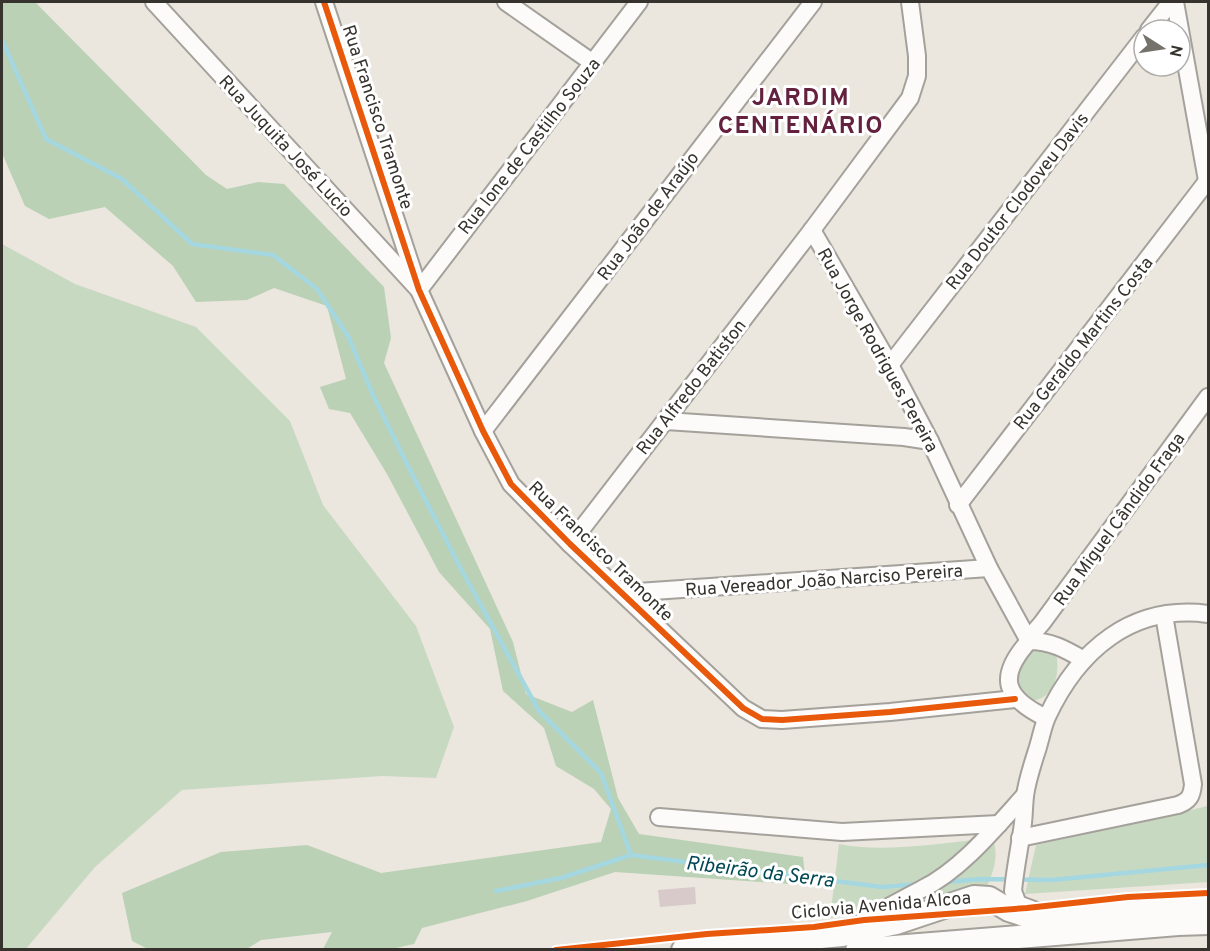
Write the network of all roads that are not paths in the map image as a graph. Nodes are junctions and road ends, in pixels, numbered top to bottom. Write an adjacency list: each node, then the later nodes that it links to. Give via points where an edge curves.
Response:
1 (154, 2): 13 (street, Rua Juquita José Lucio)
2 (324, 2): 13 (street, Rua Francisco Tramonte)
3 (506, 2): 10 (street)
4 (639, 2): 10 (street, Rua Ione de Castilho Souza)
5 (813, 2): 17 (street, Rua João de Araújo)
6 (910, 2): 12 (street, Rua Jorge Rodrigues Pereira, via 917,56 917,76 910,98)
7 (1173, 2): 8 (street); 11 (street)
8 (1159, 18)
9 (1132, 52): 14 (street, Rua Doutor Clodoveu Davis)
10 (593, 63): 13 (street, Rua Ione de Castilho Souza)
11 (1208, 183): 19 (street, Rua Geraldo Martins Costa)
12 (812, 230): 14 (street, Rua Jorge Rodrigues Pereira); 16 (street, Rua Alfredo Batiston)
13 (419, 290): 17 (street, Rua Francisco Tramonte)
14 (890, 365): 18 (street, Rua Jorge Rodrigues Pereira)
15 (1209, 397): 25 (street, Rua Miguel Cândido Fraga)
16 (666, 421): 18 (street); 20 (street, Rua Alfredo Batiston)
17 (483, 431): 20 (street, Rua Francisco Tramonte, via 511,484)
18 (930, 441): 19 (street, Rua Jorge Rodrigues Pereira)
19 (958, 506): 21 (street, Rua Jorge Rodrigues Pereira)
20 (570, 544): 22 (street, Rua Francisco Tramonte)
21 (989, 568): 22 (street, Rua Vereador João Narciso Pereira); 25 (street, Rua Jorge Rodrigues Pereira)
22 (623, 593): 27 (street, Rua Francisco Tramonte, via 743,708 762,719 890,712)
23 (1209, 614): 24 (street)
24 (1164, 615): 26 (street, via 1127,626); 32 (street, via 1193,784 1187,802)
25 (1028, 640): 26 (street, via 1059,645); 27 (street, via 1009,675)
26 (1084, 660): 28 (street)
27 (1015, 699): 28 (street)
28 (1046, 718): 29 (street)
29 (1025, 795): 31 (street); 32 (street)
30 (659, 817): 31 (street, via 842,832)
31 (999, 824): 36 (street, via 956,866 864,920)
32 (1020, 838): 33 (street)
33 (1010, 900): 34 (main road, via 1024,915 1052,916); 36 (main road, via 974,897 896,923); 36 (main road, via 1001,921 994,924)
34 (1209, 907)
35 (1209, 923): 36 (main road)
36 (856, 944): 37 (main road)
37 (683, 950)

